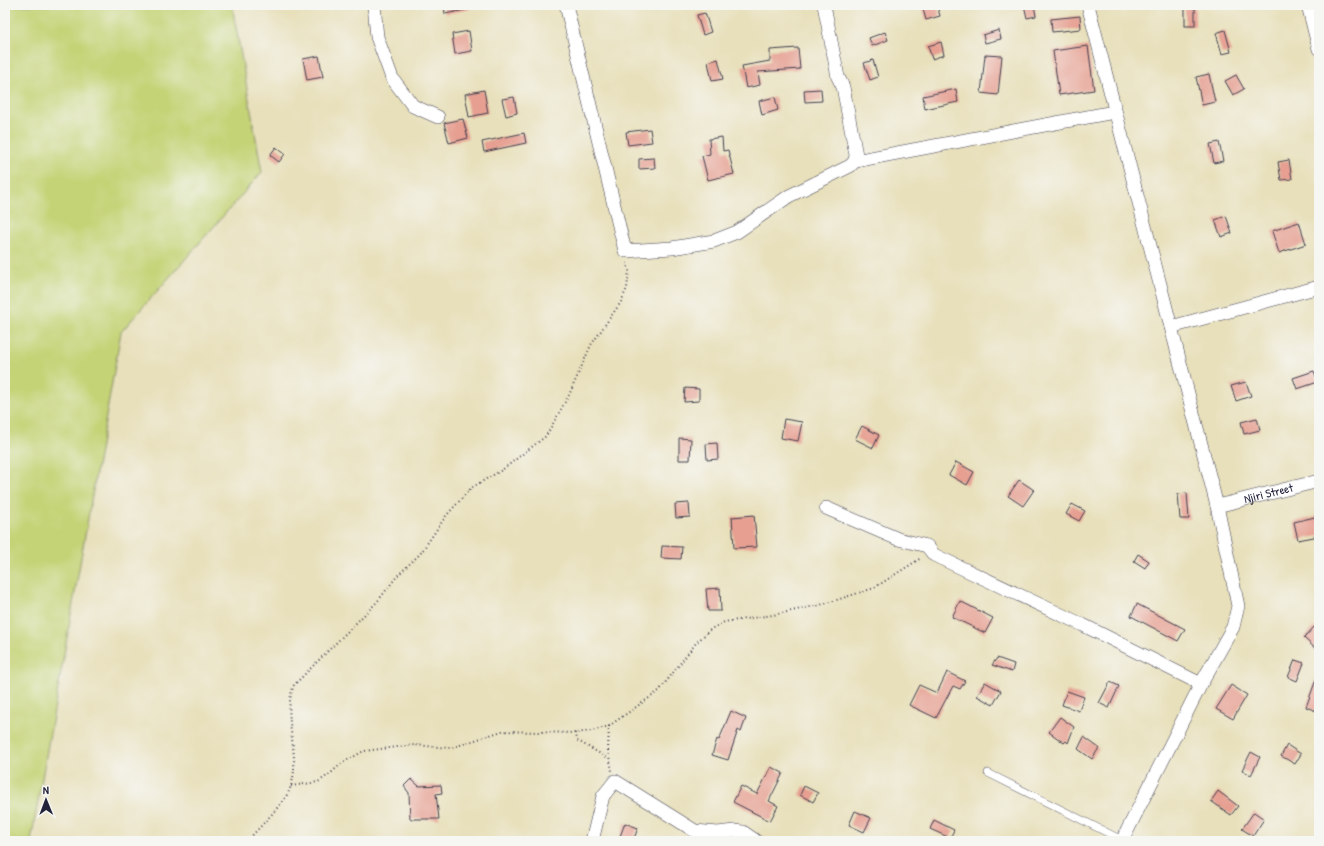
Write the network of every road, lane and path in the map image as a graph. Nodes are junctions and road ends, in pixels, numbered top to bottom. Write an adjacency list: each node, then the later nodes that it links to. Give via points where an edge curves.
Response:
1 (374, 5): 8 (street, via 378,37 392,78 413,106)
2 (566, 5): 10 (street)
3 (824, 5): 9 (street, via 856,155)
4 (1088, 5): 7 (street)
5 (1308, 5): 6 (street)
6 (1319, 49)
7 (1114, 112): 9 (street); 12 (street)
8 (438, 117)
9 (855, 161): 10 (street, via 850,166 789,196 737,232 714,241 672,248)
10 (625, 251): 21 (path, via 629,271 627,288 621,302 591,345 569,396 546,436 502,470 471,488 446,516 420,554 398,575 377,602 294,685 289,696 294,766)
11 (1319, 287): 12 (street)
12 (1171, 327): 14 (street)
13 (1319, 481): 14 (street, Njiri Street)
14 (1217, 506): 17 (street, via 1238,606 1233,627)
15 (826, 508): 16 (street, via 898,539 927,546)
16 (934, 555): 17 (street); 18 (path, via 926,555 874,588 858,594 773,615 724,622 696,642 658,691)
17 (1201, 684): 25 (street)
18 (609, 726): 19 (path, via 592,732); 19 (path, via 609,758 578,741)
19 (575, 733): 21 (path, via 502,732 451,748 414,745 364,751 342,763 318,782)
20 (988, 773): 25 (lane)
21 (290, 786): 22 (path, via 288,792)
22 (248, 841)
23 (592, 841): 24 (street, via 603,796 615,781 695,831 743,832)
24 (756, 841)
25 (1122, 841)

